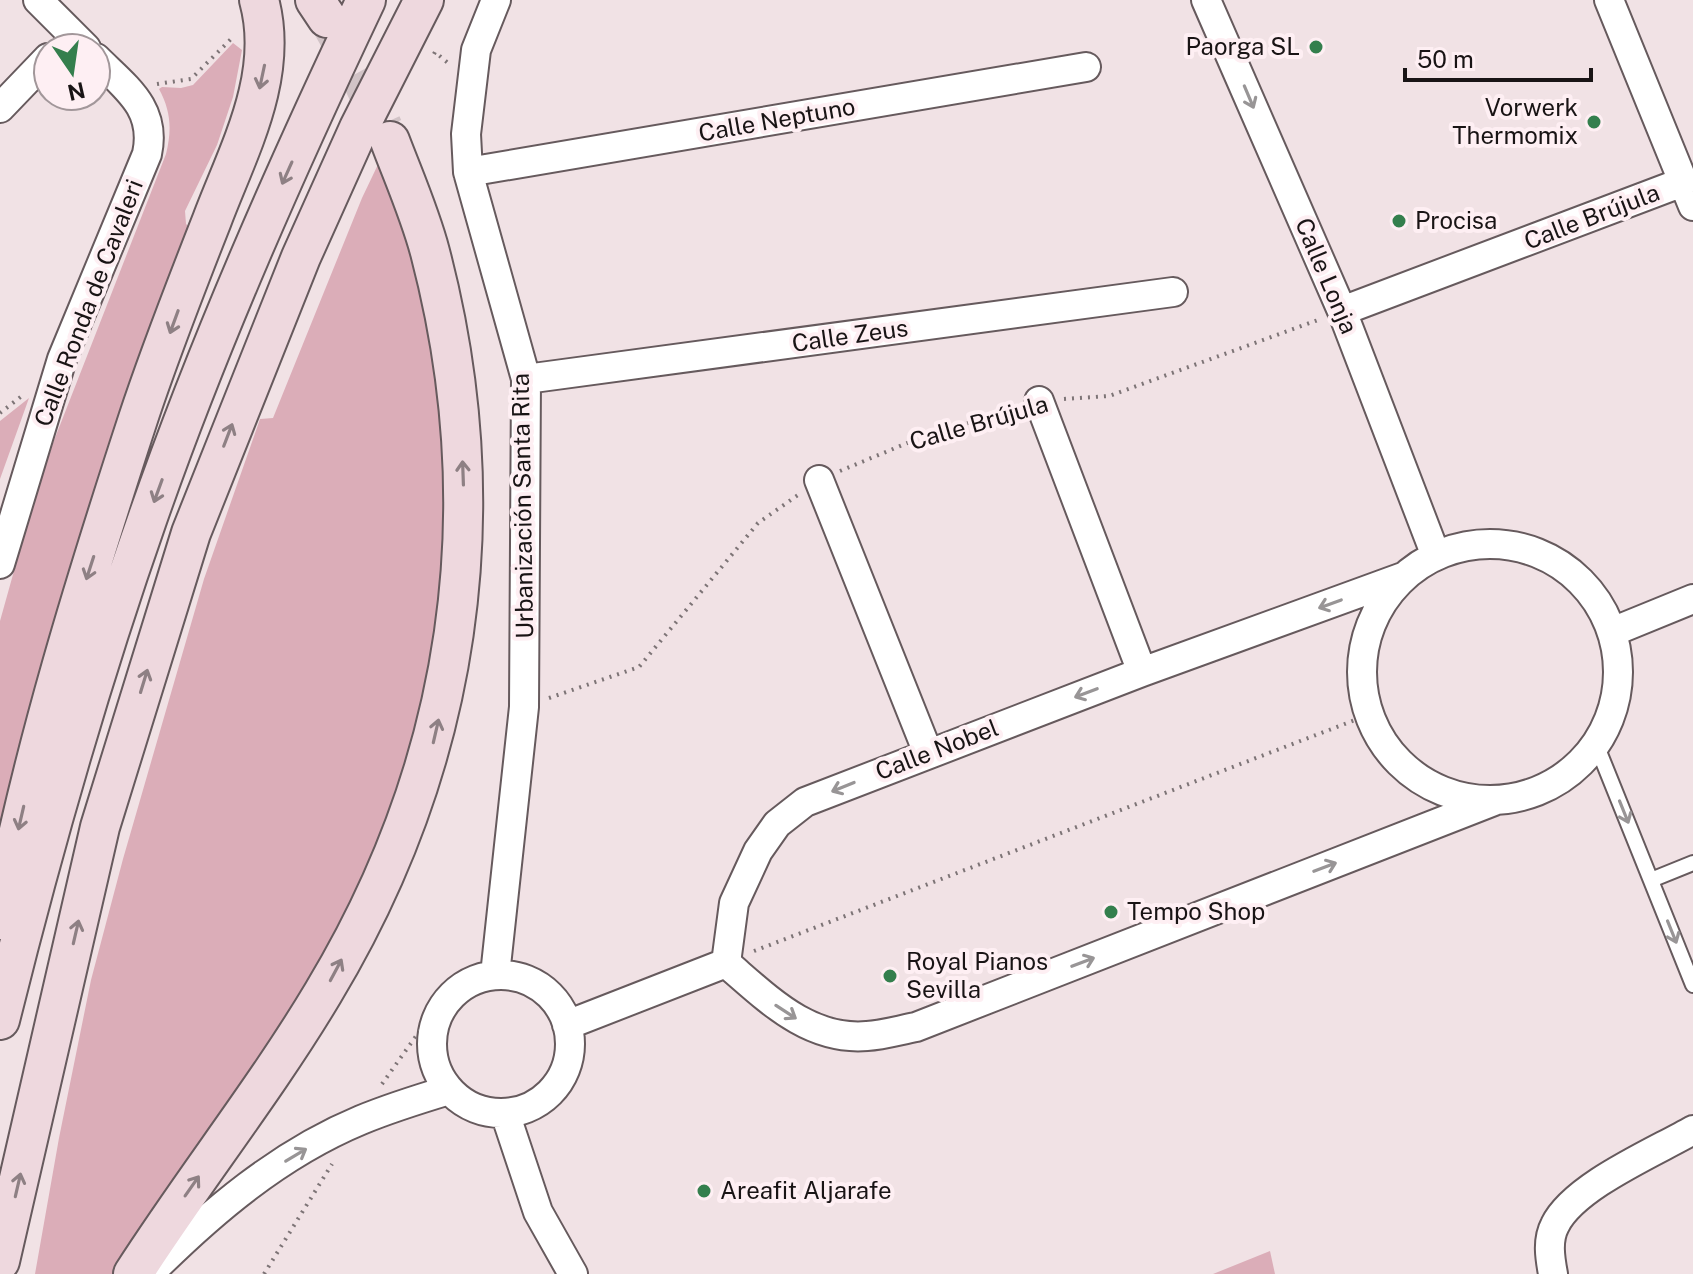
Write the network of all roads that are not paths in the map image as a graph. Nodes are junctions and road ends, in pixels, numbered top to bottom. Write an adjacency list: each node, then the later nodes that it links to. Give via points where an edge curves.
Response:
1 (38, 0): 8 (street)
2 (366, 0): 36 (main road, one-way to 36, via 261,230 148,517 56,811)
3 (424, 0): 41 (main road, one-way to 3, via 100,827 191,533 301,257)
4 (496, 0): 14 (street, Urbanización Santa Rita, via 476,50 466,134)
5 (1206, 0): 17 (street, Calle Lonja, one-way to 17)
6 (1609, 0): 15 (street)
7 (250, 15): 32 (main road, one-way to 32, via 264,37 264,68 250,125 139,415 82,591 42,729)
8 (63, 32)
9 (1086, 67): 14 (street, Calle Neptuno)
10 (112, 74): 22 (street, Calle Ronda de Cavaleri, via 136,98 148,123 147,154 62,359)
11 (32, 75): 12 (street)
12 (0, 108)
13 (390, 141): 42 (main road, one-way to 13, via 324,993 410,814 450,670 463,536 458,404 430,251)
14 (468, 172): 18 (street, Urbanización Santa Rita)
15 (1687, 179): 17 (street, Calle Brújula)
16 (1173, 292): 18 (street, Calle Zeus)
17 (1342, 311): 21 (street, Calle Lonja)
18 (526, 379): 34 (street, Urbanización Santa Rita, via 524,707)
19 (1039, 401): 26 (street)
20 (819, 480): 28 (street)
21 (1436, 556): 23 (street); 25 (street, via 1494,545 1541,555 1572,573 1596,600)
22 (0, 564)
23 (1403, 577): 26 (street, Calle Nobel, one-way to 26); 29 (street, via 1380,606 1365,640 1361,678 1368,715 1383,744 1431,787 1462,798)
24 (1693, 599): 25 (street)
25 (1612, 632): 27 (street, via 1617,690)
26 (1142, 672): 28 (street, Calle Nobel, one-way to 28)
27 (1596, 744): 29 (street, via 1569,773 1534,793); 31 (lane, one-way to 31)
28 (928, 753): 33 (street, Calle Nobel, one-way to 33, via 805,802 777,824 734,903)
29 (1494, 801): 33 (street, one-way to 29, via 783,1012 826,1033 866,1036 916,1027)
30 (1693, 863): 31 (lane)
31 (1651, 880): 35 (lane, one-way to 35)
32 (0, 920)
33 (726, 963): 37 (street)
34 (495, 975): 37 (street, via 519,977 540,987 557,1004); 38 (street, via 474,980 441,1009 432,1051)
35 (1693, 985)
36 (0, 1020)
37 (567, 1025): 39 (street, via 567,1065 557,1084 543,1099)
38 (449, 1090): 39 (street, via 475,1108); 43 (street, one-way to 38, via 265,1173 359,1121)
39 (505, 1113): 44 (street, via 538,1212)
40 (1693, 1130): 45 (street, via 1574,1199 1554,1225 1549,1248)
41 (0, 1261)
42 (133, 1274)
43 (149, 1274)
44 (573, 1274)
45 (1553, 1274)

